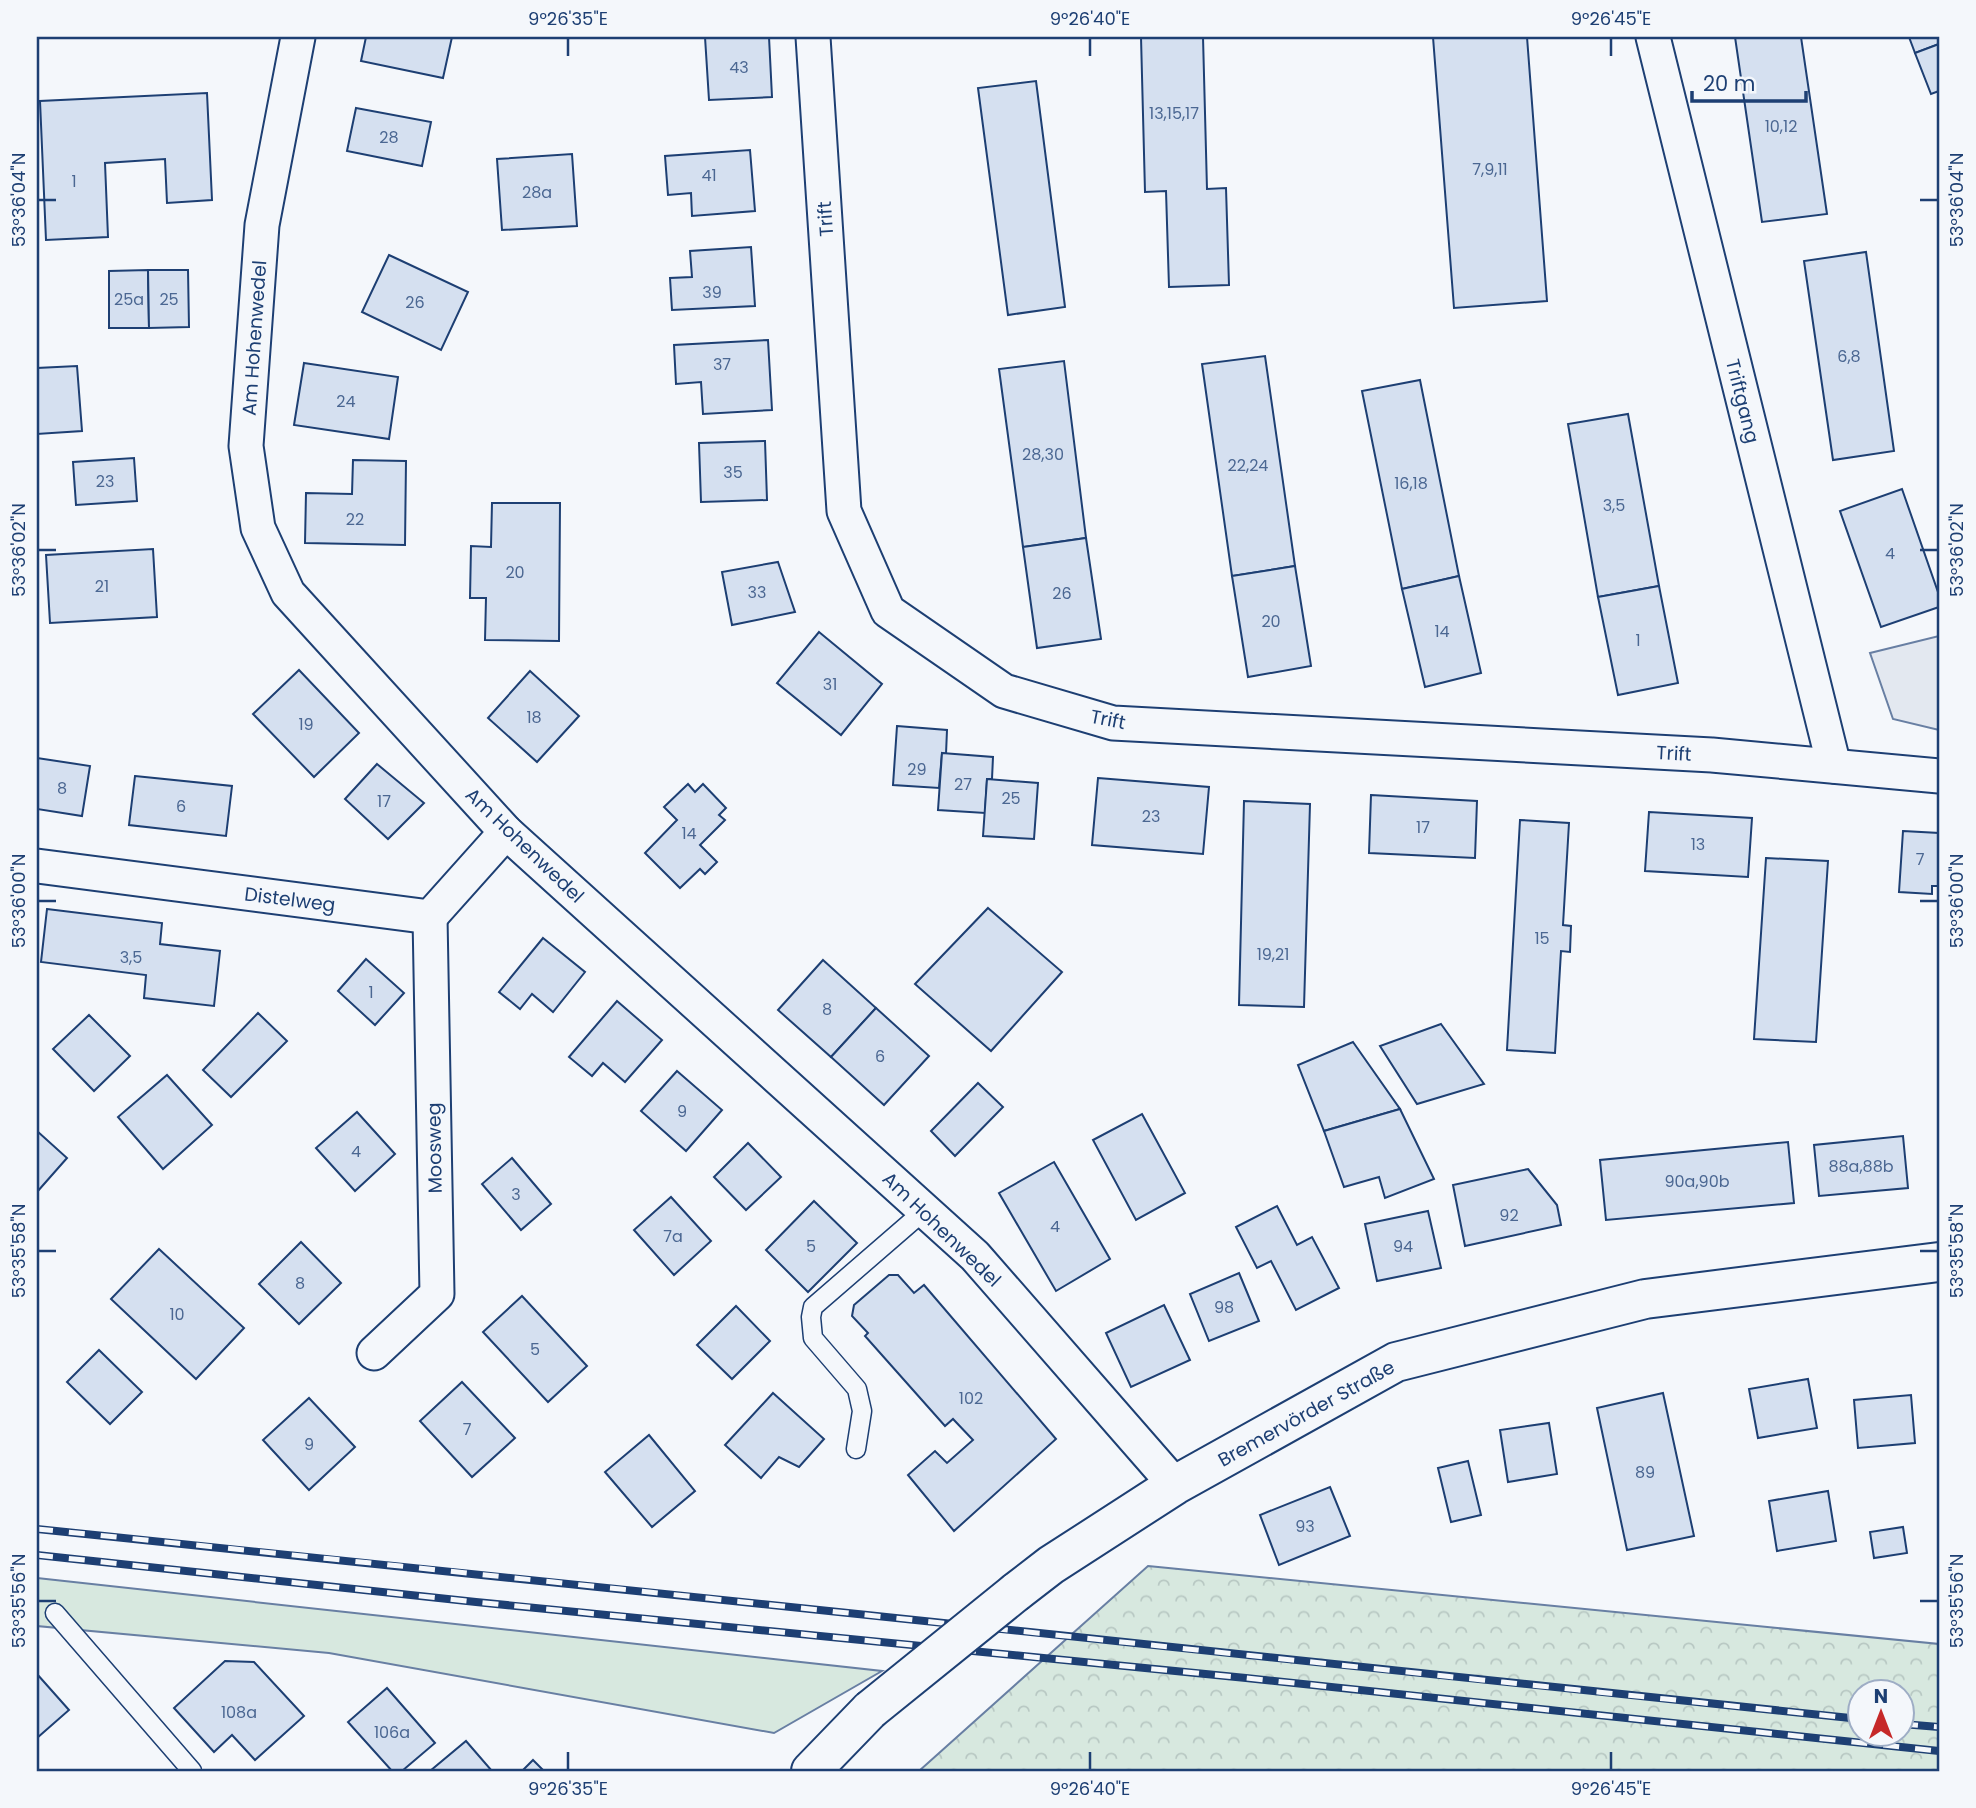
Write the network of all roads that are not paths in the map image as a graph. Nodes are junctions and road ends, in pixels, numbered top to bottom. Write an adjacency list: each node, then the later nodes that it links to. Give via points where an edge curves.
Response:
1 (298, 37): 6 (street, Am Hohenwedel, via 262,225 246,446 258,528 288,593)
2 (813, 37): 4 (street, Trift, via 844,511 888,611 1004,691 1113,723)
3 (1653, 37): 4 (street, Triftgang)
4 (1835, 765): 5 (street, Trift)
5 (1939, 776)
6 (506, 832): 8 (street); 9 (street, Am Hohenwedel)
7 (37, 866): 8 (street, Distelweg)
8 (430, 917): 11 (street, Moosweg, via 437,1294)
9 (925, 1210): 12 (lane, via 813,1307 813,1338 857,1389 862,1411); 13 (street, Am Hohenwedel, via 975,1256)
10 (1939, 1262): 13 (main road, Bremervörder Straße, via 1645,1299 1395,1362)
11 (374, 1353)
12 (856, 1449)
13 (1175, 1485): 16 (main road, Bremervörder Straße, bridge, via 1016,1592 870,1710)
14 (55, 1613): 15 (lane)
15 (192, 1771)
16 (811, 1771)

